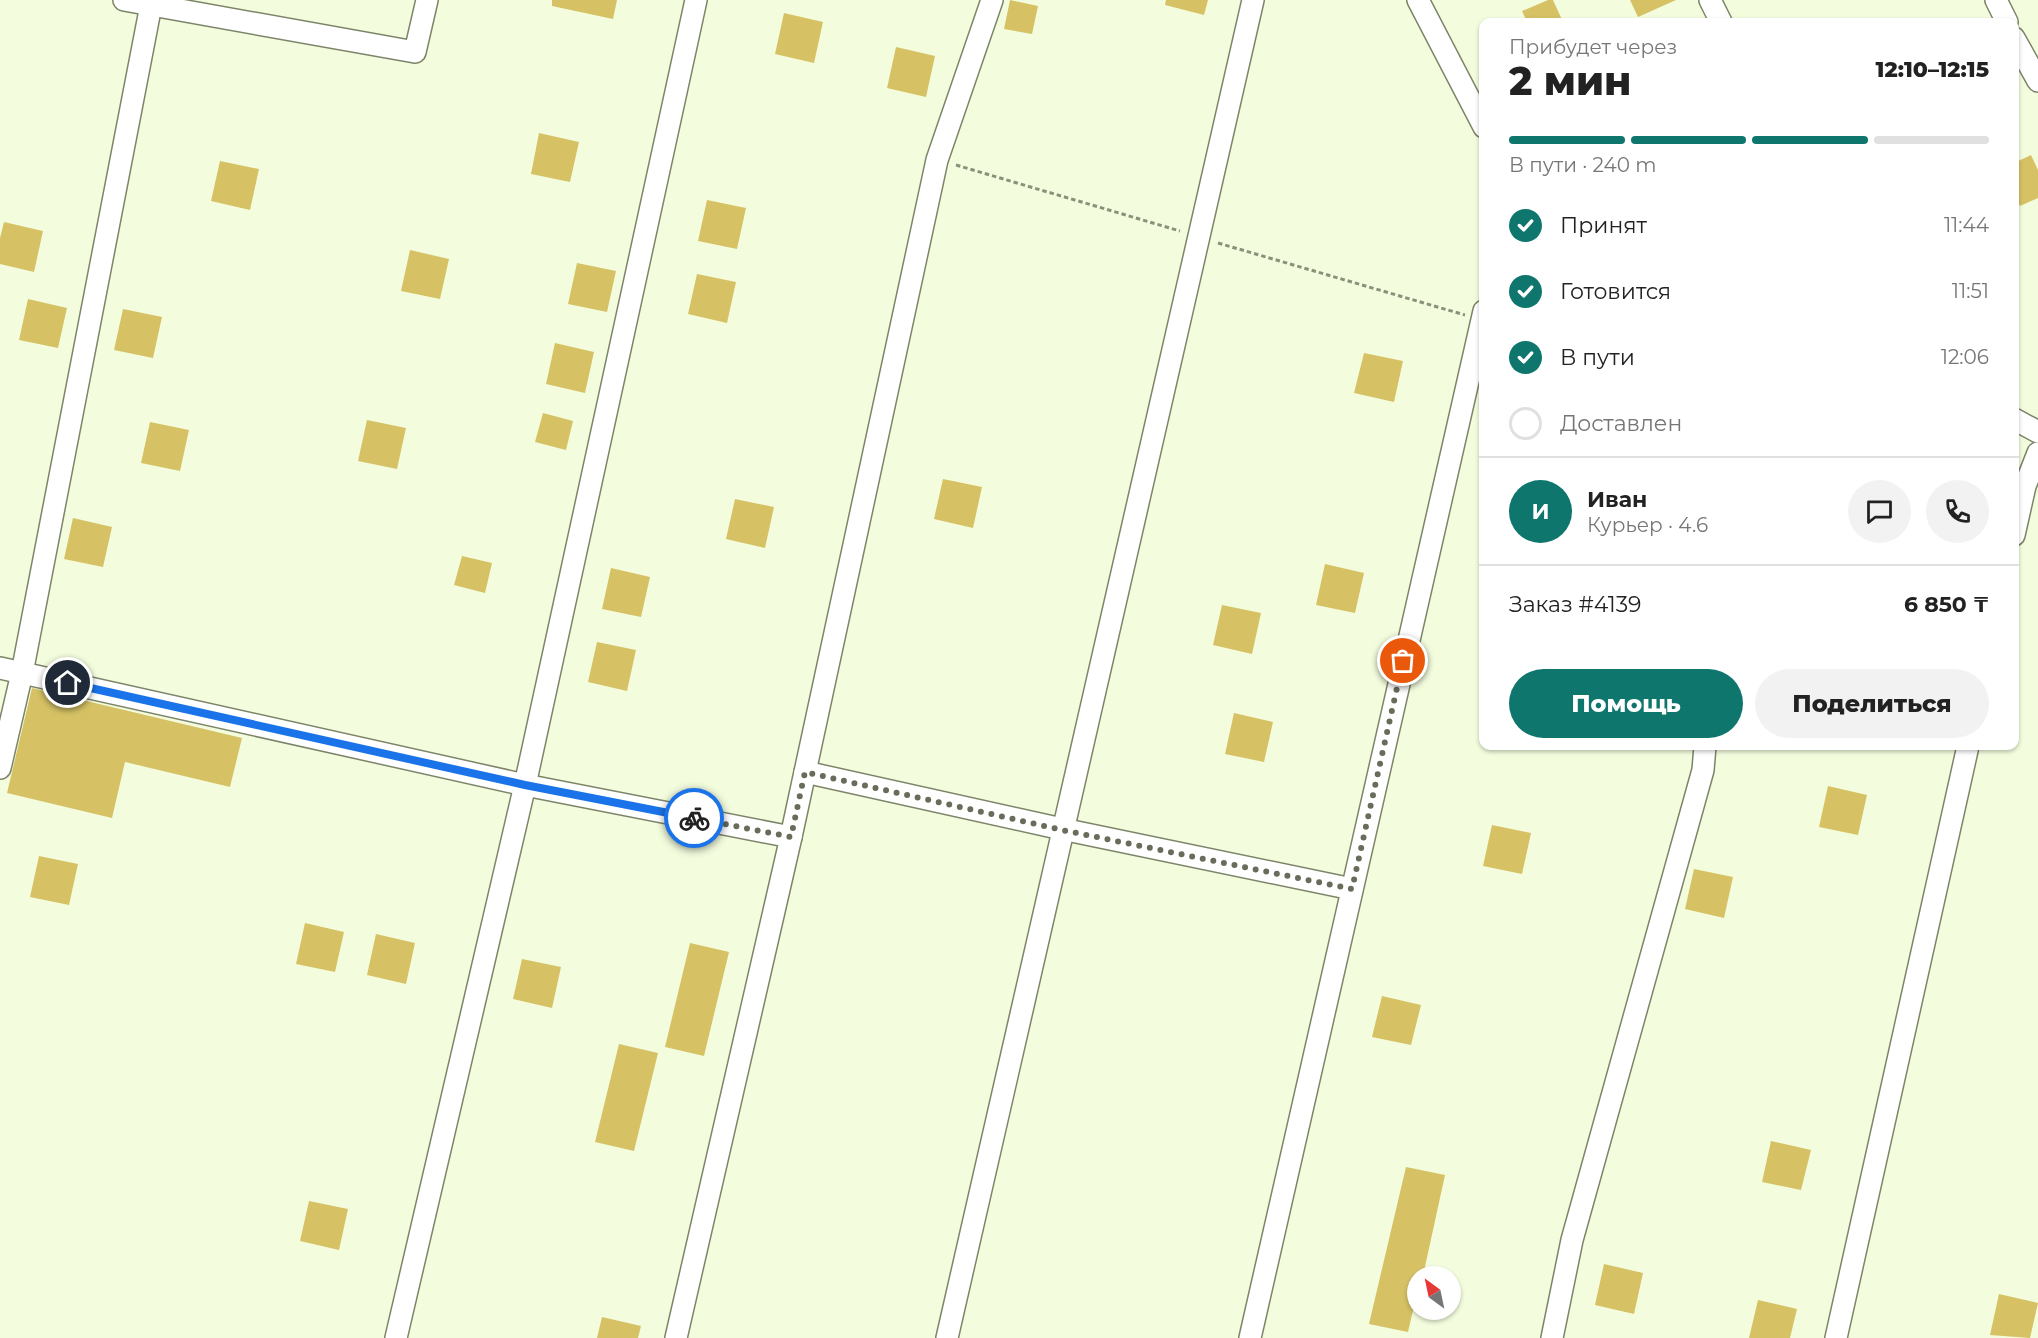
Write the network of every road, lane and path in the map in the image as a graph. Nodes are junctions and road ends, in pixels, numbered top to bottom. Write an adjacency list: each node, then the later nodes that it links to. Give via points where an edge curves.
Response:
1 (124, 0): 9 (street)
2 (427, 0): 9 (street, via 415,52)
3 (696, 0): 26 (street)
4 (992, 0): 25 (street, via 937,160)
5 (1252, 0): 27 (street)
6 (1418, 0): 14 (street)
7 (1710, 0): 10 (street)
8 (1996, 0): 11 (street)
9 (151, 5): 21 (street)
10 (1719, 18)
11 (2005, 18)
12 (2022, 47): 13 (street)
13 (2038, 81)
14 (1479, 118)
15 (1479, 333): 29 (street)
16 (2019, 422): 17 (street)
17 (2038, 432)
18 (2038, 453): 19 (street)
19 (2019, 513)
20 (0, 668): 21 (street)
21 (22, 673): 24 (street); 26 (street)
22 (1705, 750): 34 (street, via 1703,770 1572,1240)
23 (1967, 750): 35 (street)
24 (0, 768)
25 (805, 772): 27 (street); 28 (street)
26 (525, 785): 28 (street); 30 (street)
27 (1062, 830): 29 (street); 32 (street)
28 (791, 837): 31 (street)
29 (1352, 889): 33 (street)
30 (396, 1338)
31 (676, 1338)
32 (947, 1338)
33 (1250, 1338)
34 (1552, 1338)
35 (1836, 1338)

